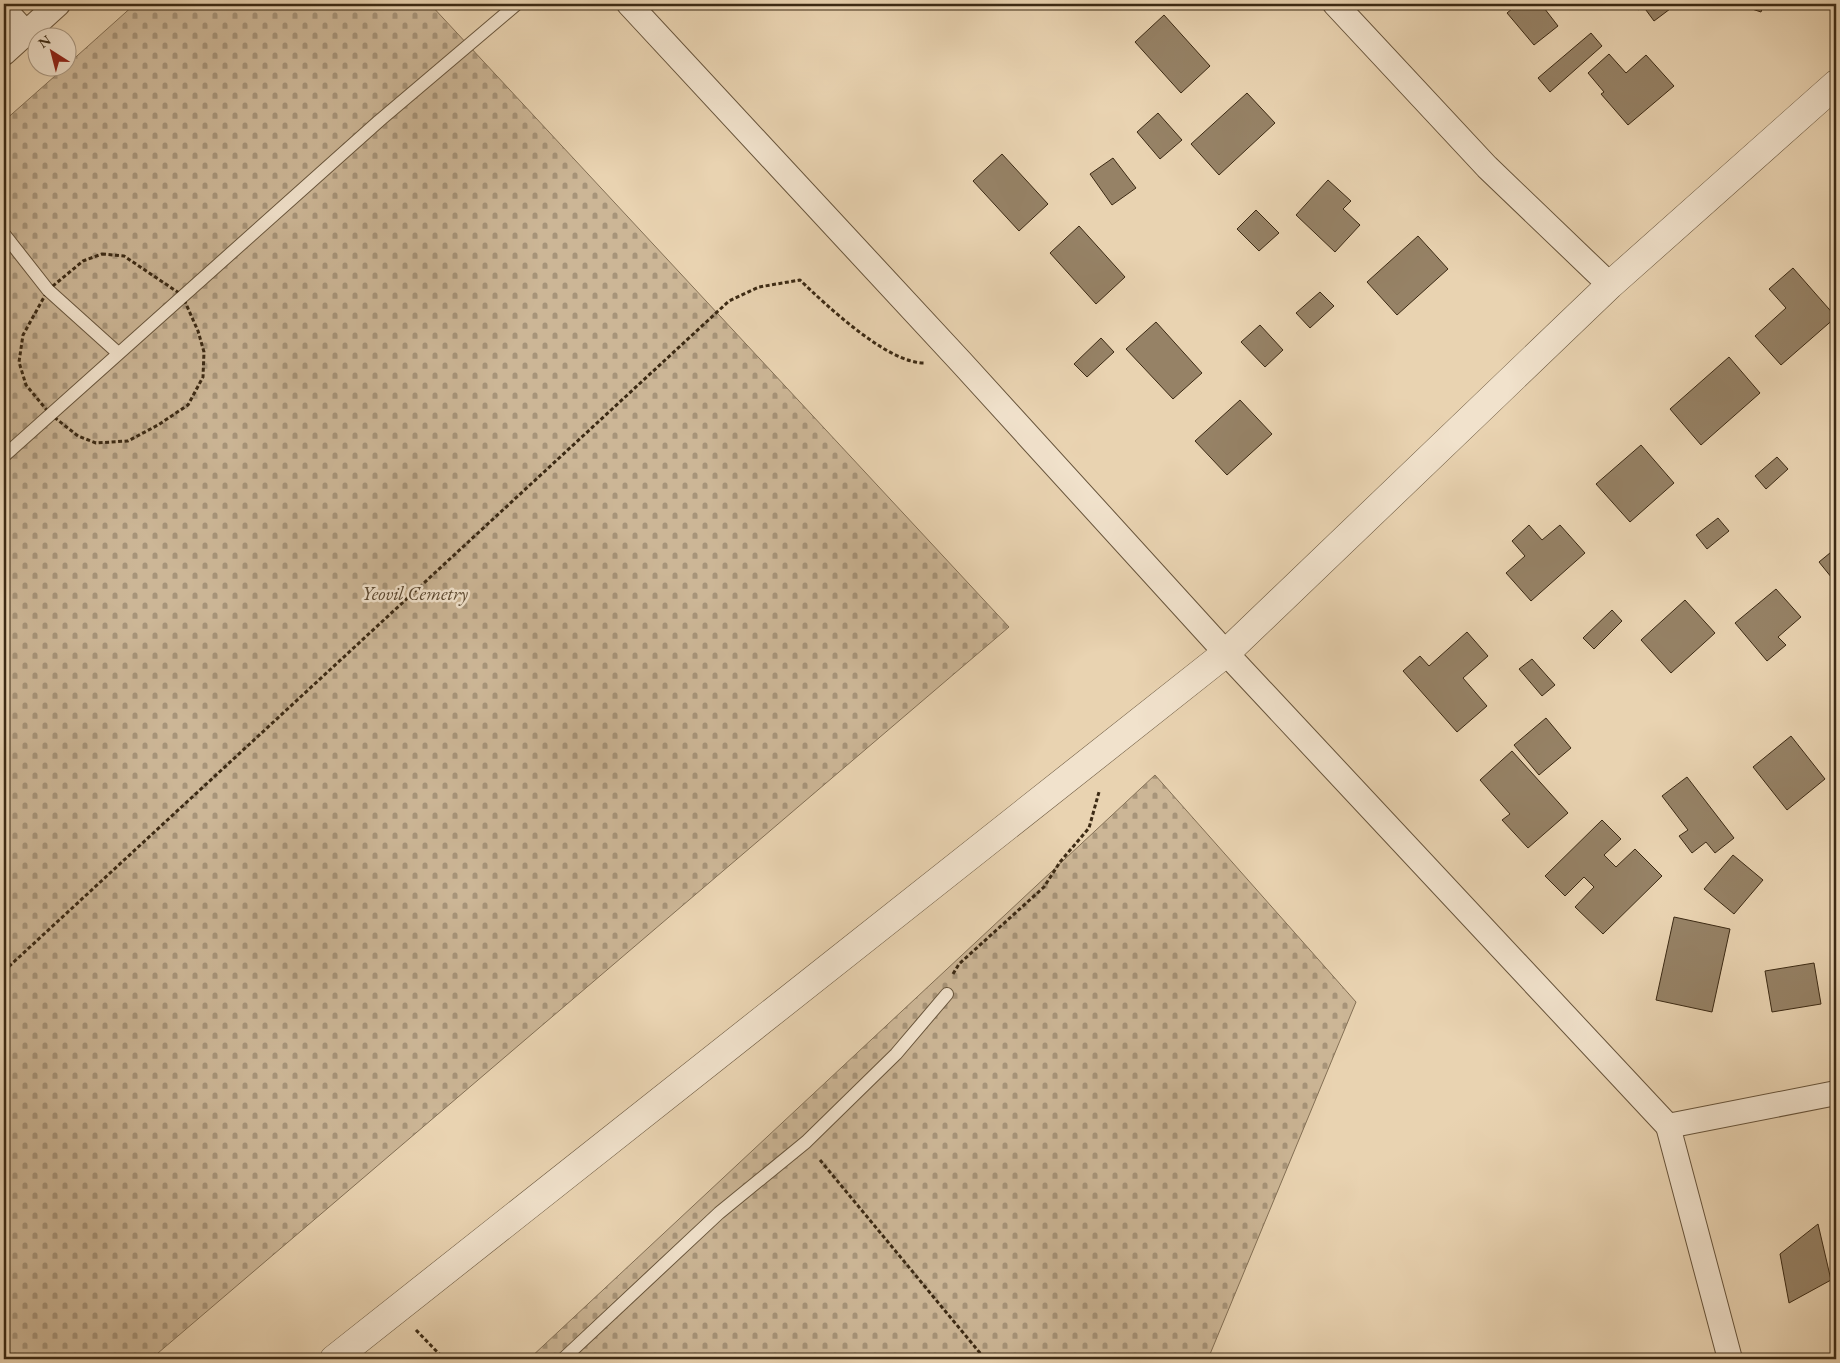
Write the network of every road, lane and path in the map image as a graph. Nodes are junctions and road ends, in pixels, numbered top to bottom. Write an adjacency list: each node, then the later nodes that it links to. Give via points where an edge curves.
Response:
1 (58, 4): 6 (street)
2 (517, 4): 11 (lane)
3 (629, 4): 13 (street)
4 (1335, 4): 10 (street, via 1487,167)
5 (4, 9): 6 (street)
6 (26, 33): 7 (street)
7 (4, 53)
8 (1836, 84): 10 (street)
9 (4, 234): 12 (lane, via 48,290)
10 (1610, 286): 16 (street)
11 (182, 295): 12 (lane); 14 (path, via 204,352 203,377 188,405 128,441 96,443 78,436)
12 (118, 354): 14 (lane)
13 (962, 363): 16 (street); 18 (path, via 916,363 893,355 835,313 800,280 759,287 729,301)
14 (50, 414): 15 (lane)
15 (4, 456)
16 (1226, 653): 21 (street); 23 (street)
17 (1099, 790): 19 (path, via 1089,828 1044,887 959,964)
18 (4, 970)
19 (947, 994): 22 (lane, via 896,1054)
20 (1836, 1093): 21 (street)
21 (1668, 1126): 28 (street)
22 (806, 1142): 26 (lane, via 719,1214); 27 (path)
23 (397, 1310): 24 (street); 25 (path)
24 (334, 1359)
25 (444, 1359)
26 (563, 1359)
27 (985, 1359)
28 (1730, 1359)

